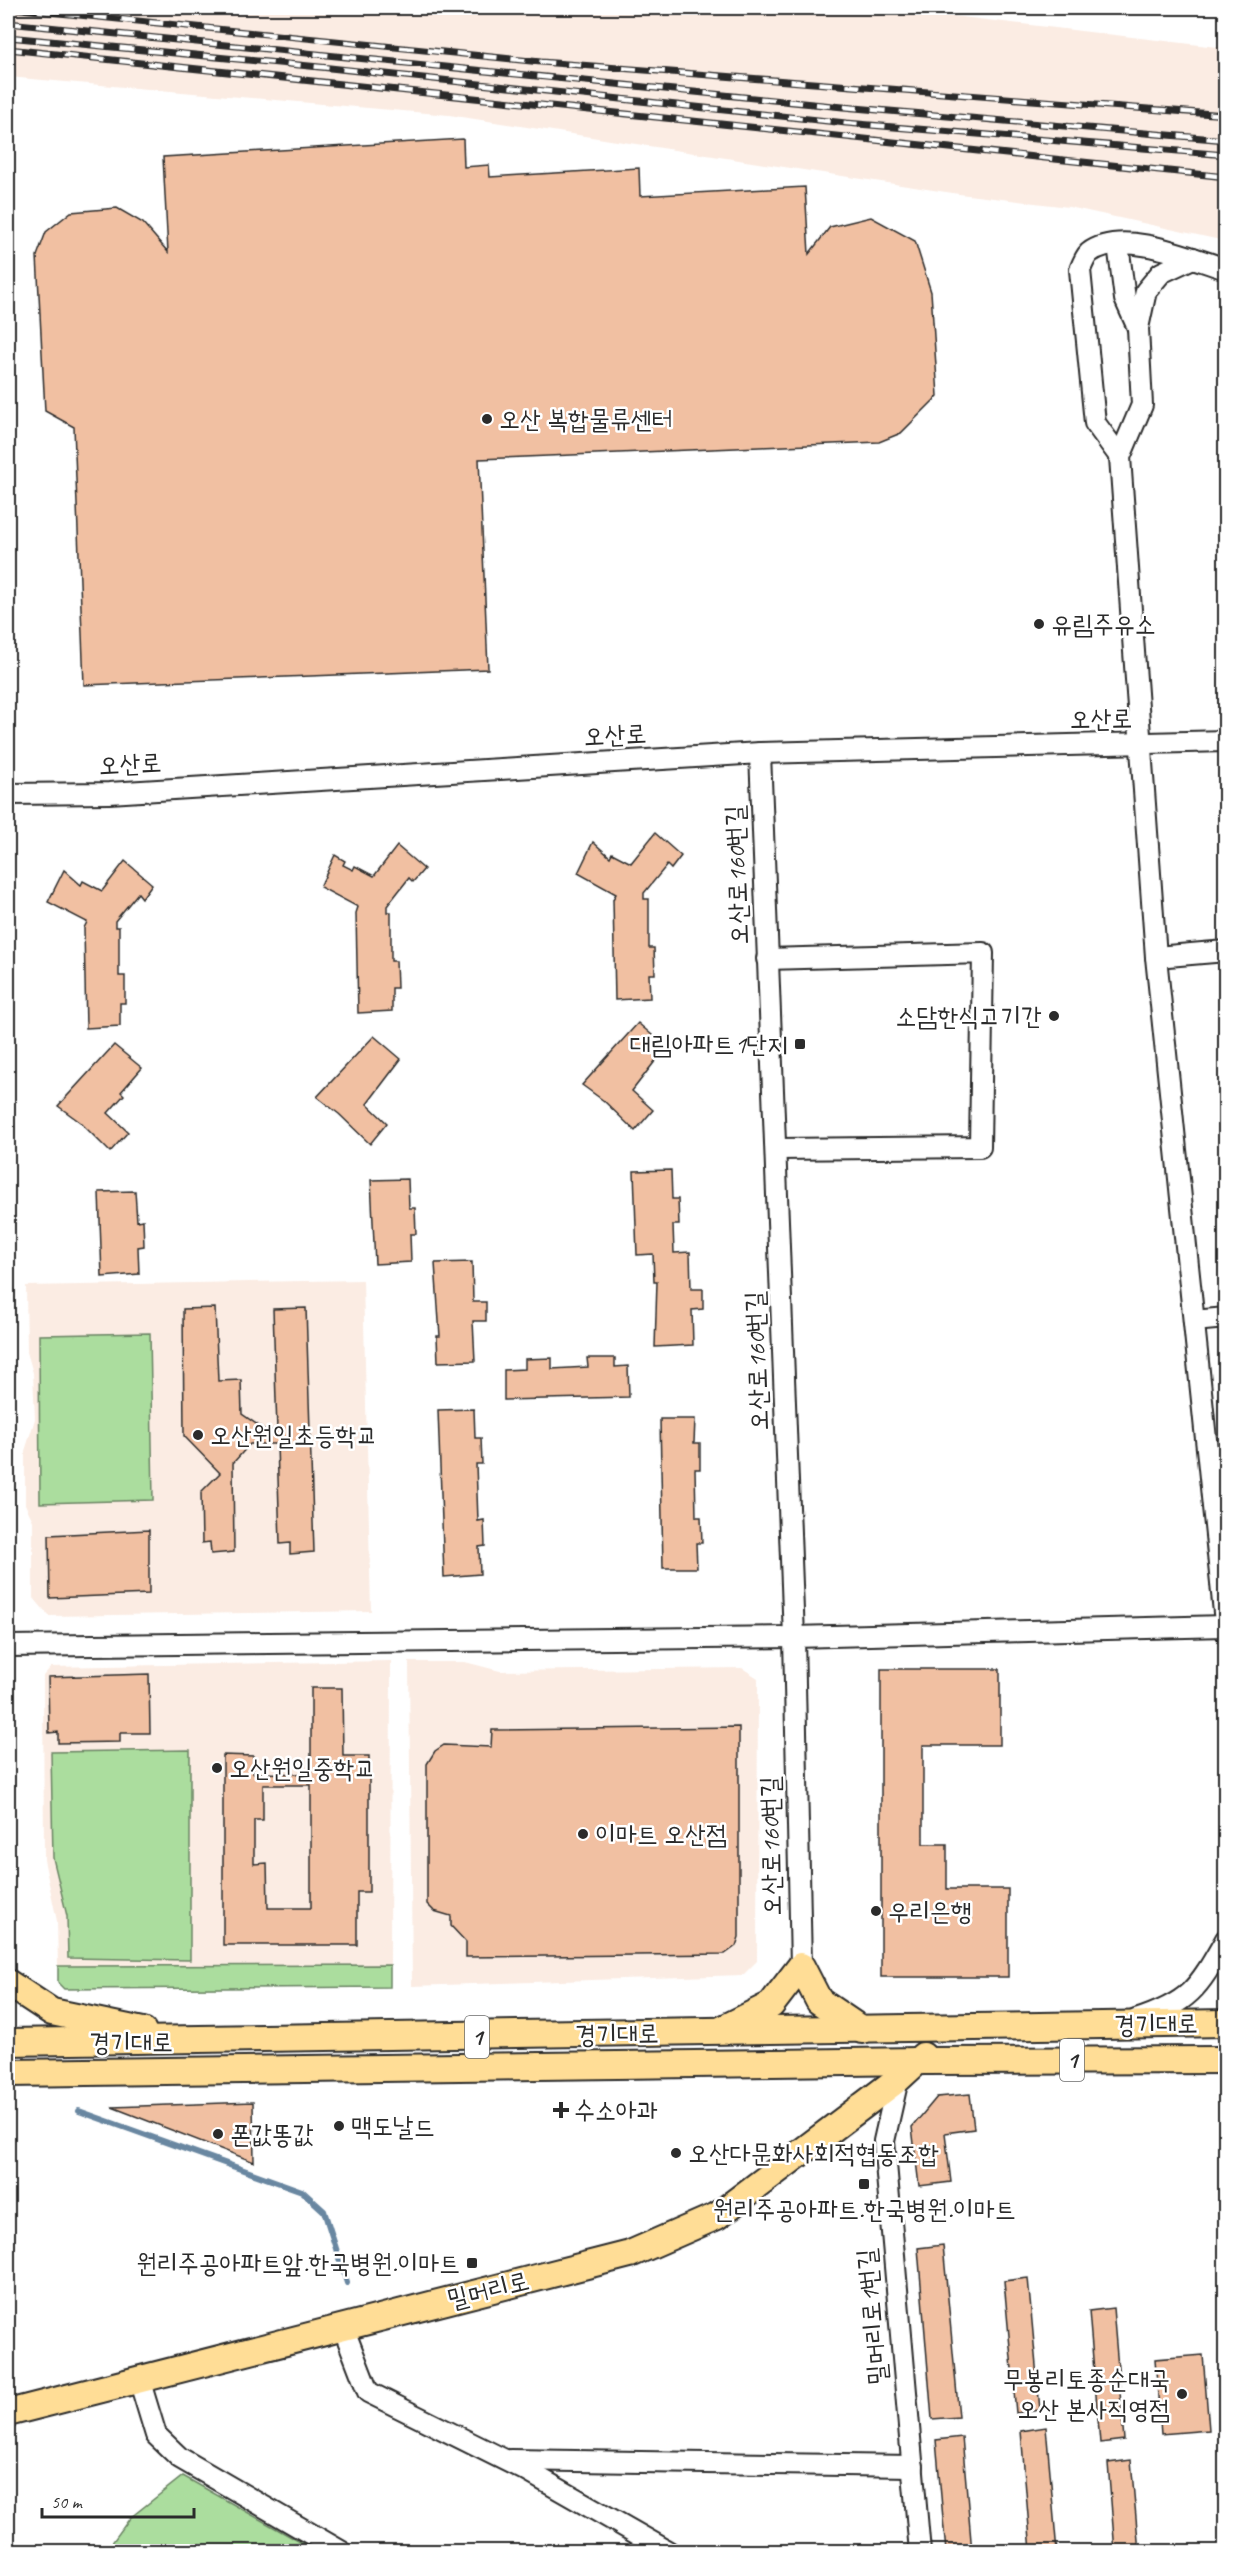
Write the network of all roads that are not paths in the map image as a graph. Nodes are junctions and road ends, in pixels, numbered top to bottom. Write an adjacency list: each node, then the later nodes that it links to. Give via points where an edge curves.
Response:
1 (1118, 244): 2 (street, via 1154,246); 4 (street, via 1125,299); 5 (street, via 1088,254 1080,270 1095,423)
2 (1193, 258): 3 (street); 4 (street, via 1161,273 1146,291)
3 (1226, 269)
4 (1138, 328): 5 (street, via 1142,405)
5 (1120, 457): 7 (street)
6 (1226, 741): 7 (street, 오산로)
7 (1139, 745): 8 (street, 오산로); 11 (street)
8 (760, 753): 9 (street, 오산로, via 109,793); 12 (street, 오산로160번길)
9 (8, 794)
10 (1226, 951): 11 (street)
11 (1156, 957): 15 (street)
12 (767, 959): 13 (street, 오산로160번길); 13 (street, via 983,953 980,1147)
13 (776, 1149): 18 (street, 오산로160번길)
14 (1226, 1318): 15 (street)
15 (1194, 1321): 16 (street)
16 (1225, 1626): 17 (street); 18 (street)
17 (1226, 1632)
18 (794, 1637): 19 (street); 21 (street, 오산로160번길)
19 (8, 1646)
20 (1226, 1939): 24 (street, via 1204,1980 1189,1996 1155,2014)
21 (801, 1966): 26 (main road, via 819,2001); 27 (main road, via 771,2006)
22 (8, 1983): 28 (main road, via 52,2012)
23 (1226, 2023): 24 (main road, 경기대로 / 1)
24 (1121, 2025): 25 (main road, 경기대로 / 1)
25 (946, 2028): 26 (main road, 경기대로 / 1); 32 (main road, 밀머리로)
26 (862, 2030): 27 (main road, 경기대로 / 1)
27 (716, 2032): 28 (main road, 경기대로 / 1)
28 (200, 2041): 29 (main road, 경기대로 / 1)
29 (8, 2043)
30 (1187, 2059): 31 (main road, 경기대로 / 1); 32 (main road, 경기대로 / 1); 33 (street)
31 (1226, 2060)
32 (919, 2061): 34 (main road, 경기대로 / 1); 35 (main road, 밀머리로)
33 (1226, 2072)
34 (8, 2073)
35 (898, 2079): 36 (main road, 밀머리로, via 717,2216 630,2254); 40 (street, 밀머리로1번길, via 884,2141)
36 (344, 2327): 37 (main road, 밀머리로); 39 (street, via 368,2392)
37 (139, 2379): 38 (main road, 밀머리로); 41 (street, via 156,2435 180,2458)
38 (8, 2413)
39 (505, 2460): 40 (street); 42 (street)
40 (913, 2466): 43 (street, 밀머리로1번길)
41 (342, 2552)
42 (669, 2552)
43 (920, 2552)

